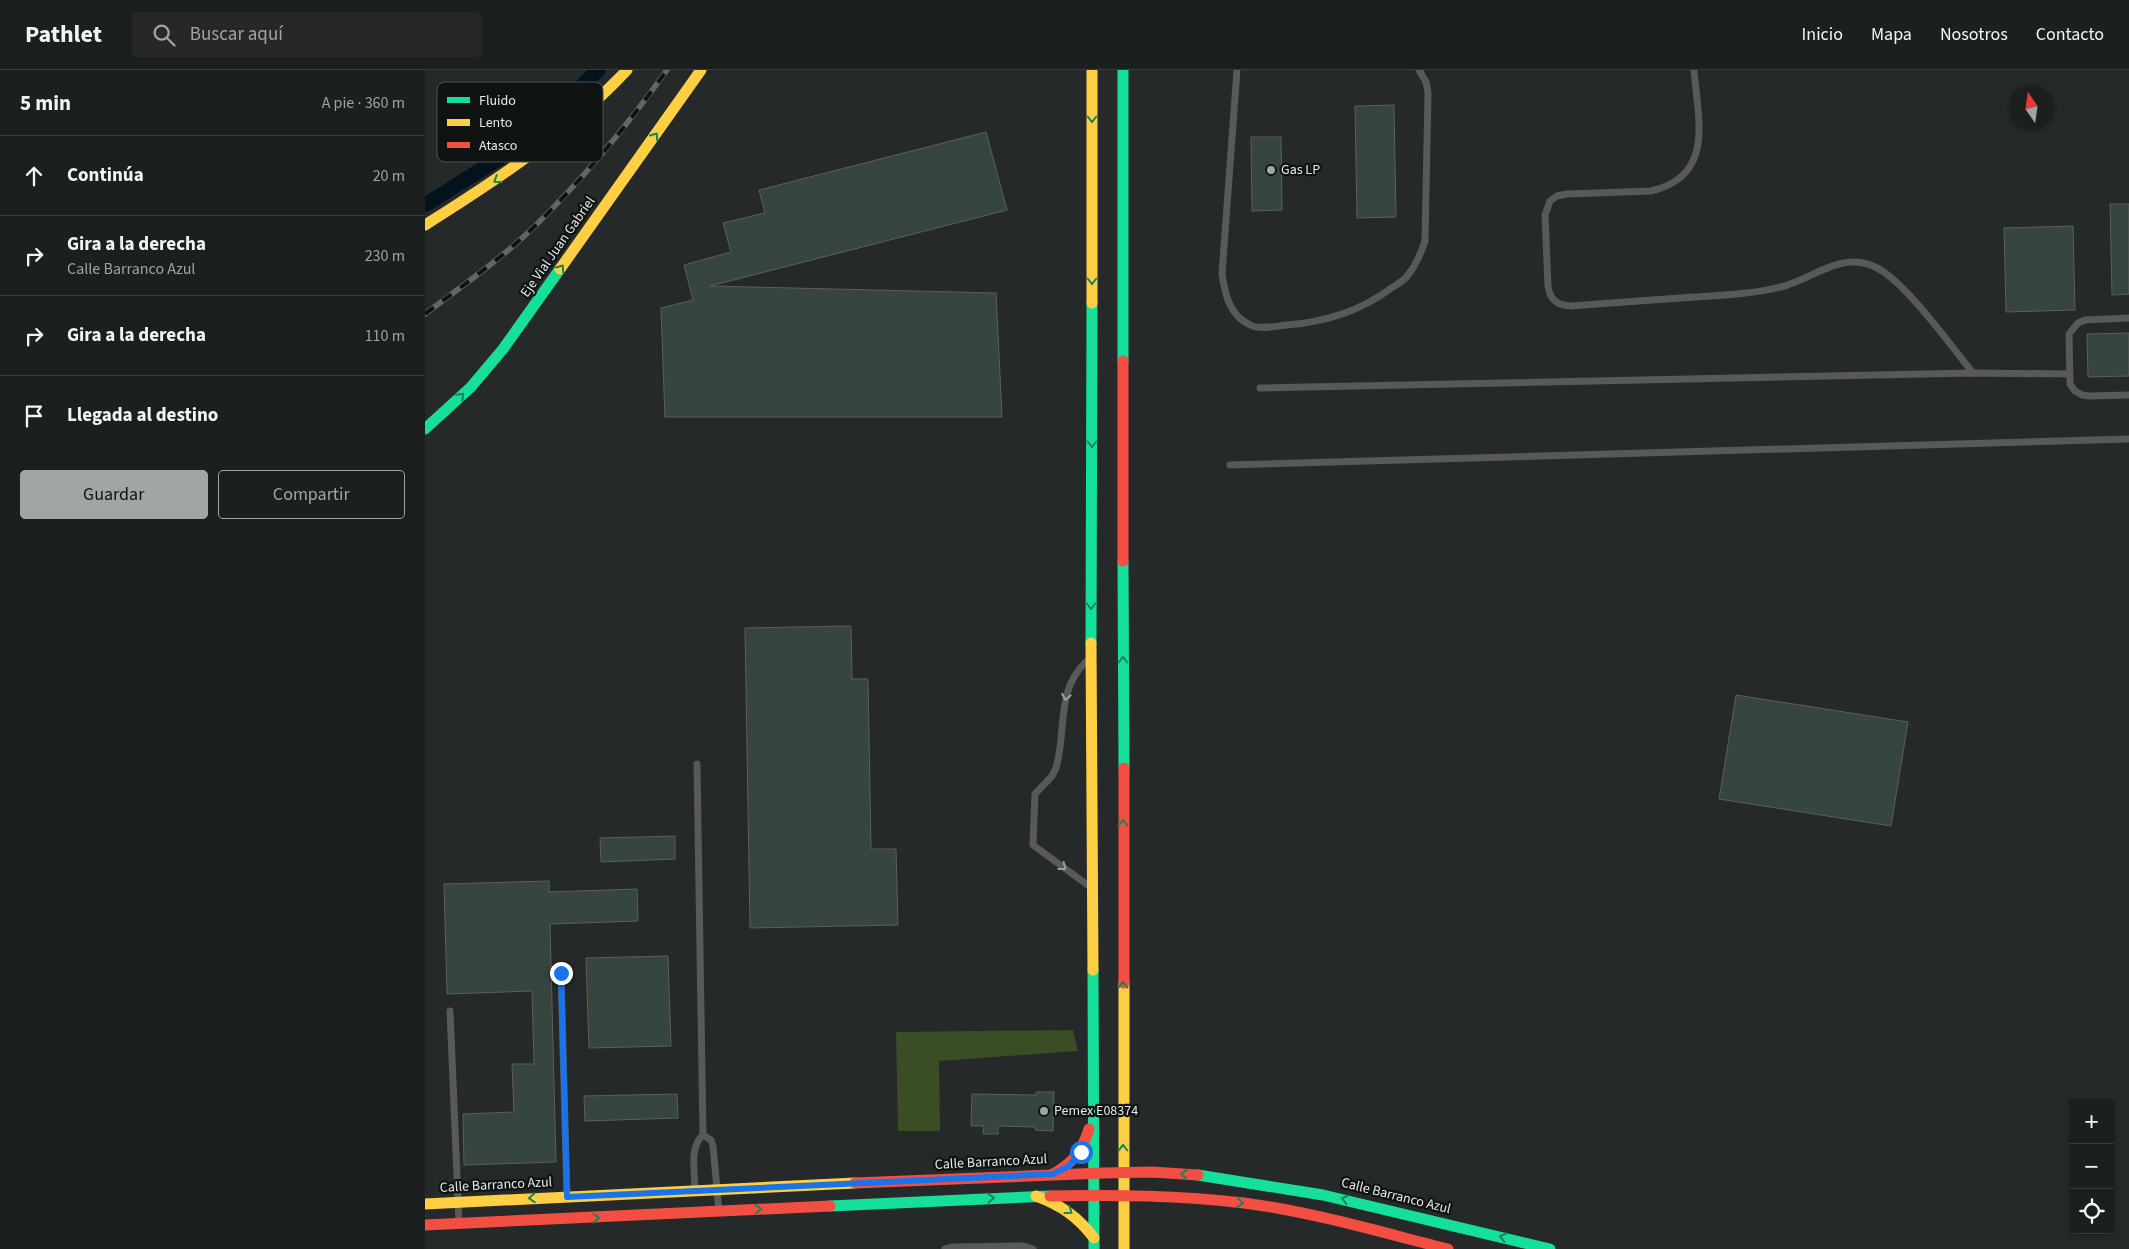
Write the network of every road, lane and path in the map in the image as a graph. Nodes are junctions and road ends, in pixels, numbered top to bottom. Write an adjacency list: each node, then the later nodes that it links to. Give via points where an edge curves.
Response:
1 (627, 70): 8 (main road, one-way to 8)
2 (701, 70): 17 (main road, Eje Vial Juan Gabriel, one-way to 2, via 471,387 503,349)
3 (1092, 70): 10 (main road, one-way to 10)
4 (1123, 70): 10 (main road)
5 (1237, 70): 6 (lane, via 1222,274 1225,295 1239,317 1251,326 1271,327 1310,324 1357,309 1407,276 1420,258 1425,241 1428,93)
6 (1419, 70)
7 (1694, 70): 13 (lane, via 1699,142 1692,164 1677,182 1651,191 1567,194 1550,200 1545,215 1548,286 1554,301 1569,306 1763,291 1784,287 1847,261 1861,262 1875,266 1903,288)
8 (603, 95)
9 (522, 162): 11 (main road, one-way to 11)
10 (1107, 167): 20 (main road, one-way to 20); 27 (main road, one-way to 10)
11 (425, 225)
12 (2129, 318): 14 (lane, via 2078,323 2069,334)
13 (1973, 373): 14 (lane); 15 (lane)
14 (2070, 374): 16 (lane, via 2070,384 2082,395)
15 (1260, 388)
16 (2129, 395)
17 (425, 429)
18 (2129, 439): 19 (lane)
19 (1230, 465)
20 (1091, 656): 22 (main road); 22 (lane, one-way to 22, via 1069,683 1056,768 1035,794 1033,845)
21 (697, 764): 26 (lane)
22 (1093, 889): 25 (main road)
23 (561, 973): 36 (lane)
24 (451, 1011): 37 (lane)
25 (1094, 1104): 28 (main road); 29 (main road, via 1081,1152 1069,1166)
26 (703, 1135): 31 (lane, via 711,1140 713,1146); 32 (lane, via 695,1148)
27 (1123, 1172): 28 (main road, Calle Barranco Azul); 34 (main road); 48 (main road, Calle Barranco Azul, one-way to 27, via 1312,1192 1186,1174)
28 (1094, 1173): 29 (main road, Calle Barranco Azul); 33 (main road)
29 (1053, 1174): 30 (main road, Calle Barranco Azul)
30 (962, 1178): 31 (main road, Calle Barranco Azul); 38 (main road, via 960,1192 919,1196)
31 (718, 1190): 32 (main road, Calle Barranco Azul); 40 (lane)
32 (695, 1191): 36 (main road, Calle Barranco Azul)
33 (1093, 1195): 34 (main road); 35 (main road); 43 (main road)
34 (1124, 1195): 46 (main road); 47 (main road, one-way to 47, via 1205,1198 1273,1207)
35 (1036, 1196): 38 (main road, one-way to 35); 43 (main road, one-way to 43, via 1067,1209 1083,1223)
36 (567, 1197): 37 (main road, Calle Barranco Azul, one-way to 37)
37 (459, 1202): 39 (main road, Calle Barranco Azul); 41 (lane)
38 (912, 1202): 40 (main road, one-way to 38)
39 (425, 1204)
40 (719, 1211): 41 (main road, one-way to 40)
41 (459, 1223): 42 (main road)
42 (425, 1225)
43 (1094, 1244)
44 (945, 1249): 45 (lane, via 1024,1246)
45 (1033, 1249)
46 (1124, 1249)
47 (1448, 1249)
48 (1550, 1249)

